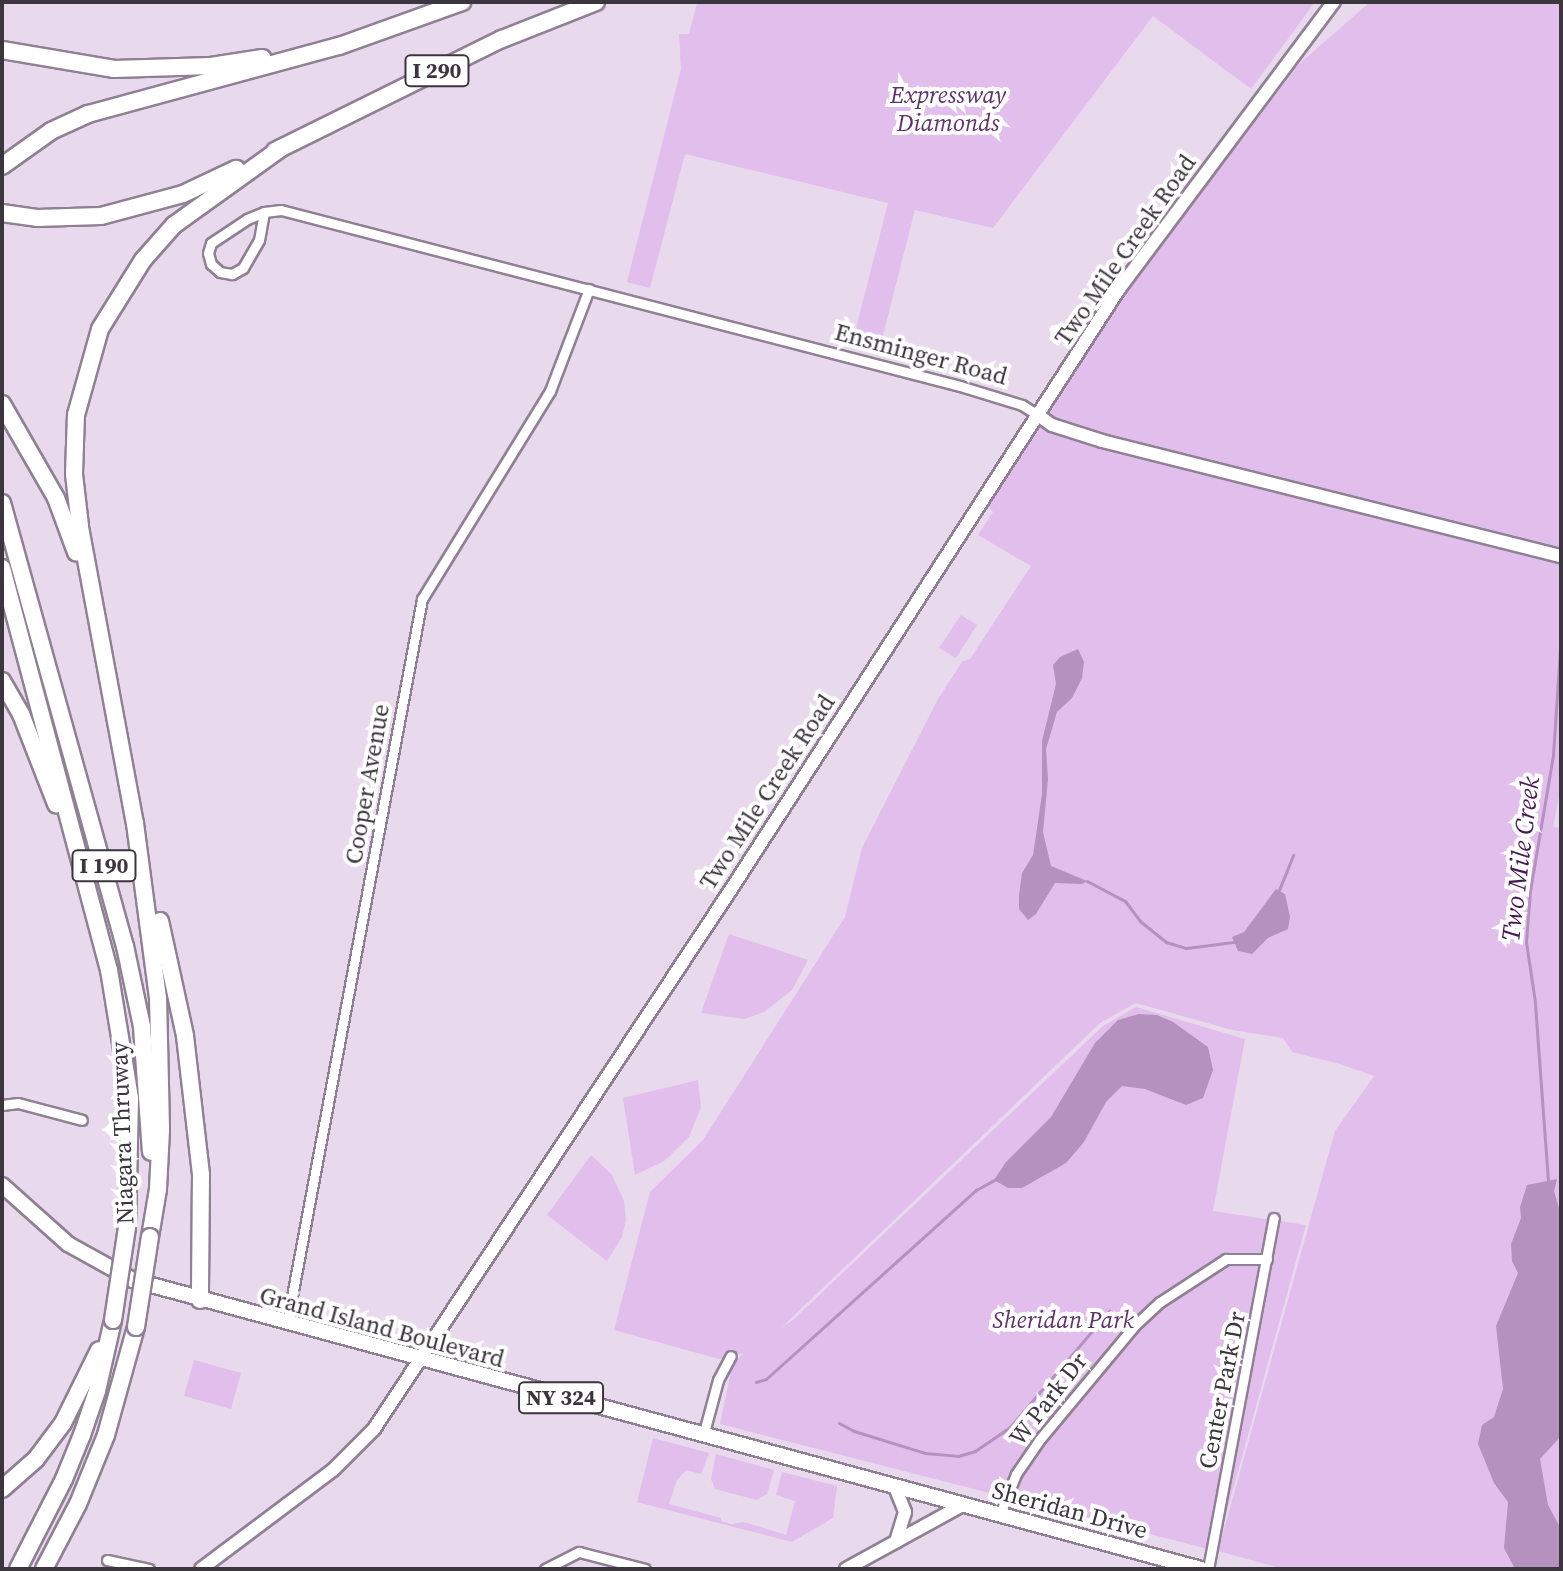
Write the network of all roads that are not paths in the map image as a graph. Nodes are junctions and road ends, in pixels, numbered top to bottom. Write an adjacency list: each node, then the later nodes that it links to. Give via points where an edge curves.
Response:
1 (462, 2): 5 (highway, I 290)
2 (596, 2): 6 (highway, I 290, via 502,39)
3 (1334, 2): 12 (street, Two Mile Creek Road, via 1119,289)
4 (2, 50): 5 (highway, via 114,69)
5 (293, 59): 7 (highway, via 88,114 51,131)
6 (281, 148): 9 (highway, via 183,194 134,209 73,218); 16 (highway, via 174,225 120,292 100,329 76,415 74,474)
7 (2, 166)
8 (264, 212): 8 (street, via 211,243 211,264 220,272 232,274 243,268 259,240); 10 (street, Ensminger Road, via 281,210)
9 (2, 213)
10 (589, 289): 12 (street, Ensminger Road, via 960,386); 29 (street, Cooper Avenue, via 550,391 422,599)
11 (2, 404): 16 (highway, via 56,498)
12 (1038, 415): 14 (street, Ensminger Road, via 1102,441); 31 (street, Two Mile Creek Road)
13 (2, 503): 25 (highway, Niagara Thruway / I 190, via 125,946 142,1027 149,1083)
14 (1561, 556)
15 (2, 568): 20 (highway, Niagara Thruway / I 190)
16 (92, 603): 19 (highway)
17 (2, 681): 18 (highway)
18 (8, 696): 20 (highway, via 38,754)
19 (135, 824): 25 (highway, via 152,936 161,1059 158,1189); 27 (highway, via 185,1036 201,1175)
20 (90, 901): 28 (highway, Niagara Thruway / I 190, bridge, via 109,970 130,1098 127,1227)
21 (2, 1105): 22 (street, via 18,1103)
22 (82, 1120)
23 (2, 1185): 27 (main road, Grand Island Boulevard / NY 324, via 40,1223 88,1258 133,1280)
24 (1274, 1218): 26 (street, Center Park Dr)
25 (150, 1237): 40 (highway, Niagara Thruway / I 190, bridge, via 136,1327 106,1435)
26 (1267, 1259): 36 (street, W Park Dr, via 1226,1259 1160,1302 1134,1326 1040,1439 1016,1474); 47 (street, Center Park Dr)
27 (200, 1300): 29 (main road, Grand Island Boulevard / NY 324)
28 (113, 1320): 34 (highway, via 63,1423 36,1459); 39 (highway, Niagara Thruway / I 190, via 82,1435)
29 (287, 1323): 31 (main road, Grand Island Boulevard / NY 324)
30 (731, 1356): 32 (street, via 718,1380)
31 (419, 1360): 32 (main road, Grand Island Boulevard / NY 324); 42 (street, Two Mile Creek Road, via 364,1443)
32 (703, 1436): 33 (main road, Grand Island Boulevard / NY 324)
33 (895, 1487): 35 (main road, Grand Island Boulevard / NY 324); 37 (street, via 905,1512)
34 (2, 1489)
35 (964, 1504): 36 (main road, Sheridan Drive / NY 324); 37 (street, Sheridan Drive)
36 (1000, 1514): 46 (main road, Sheridan Drive / NY 324)
37 (896, 1542): 45 (street, Sheridan Drive)
38 (107, 1560): 41 (street)
39 (18, 1569)
40 (44, 1569)
41 (149, 1569)
42 (201, 1569)
43 (545, 1569): 44 (street, via 579,1552)
44 (645, 1569)
45 (846, 1569)
46 (1201, 1569)
47 (1208, 1569)

